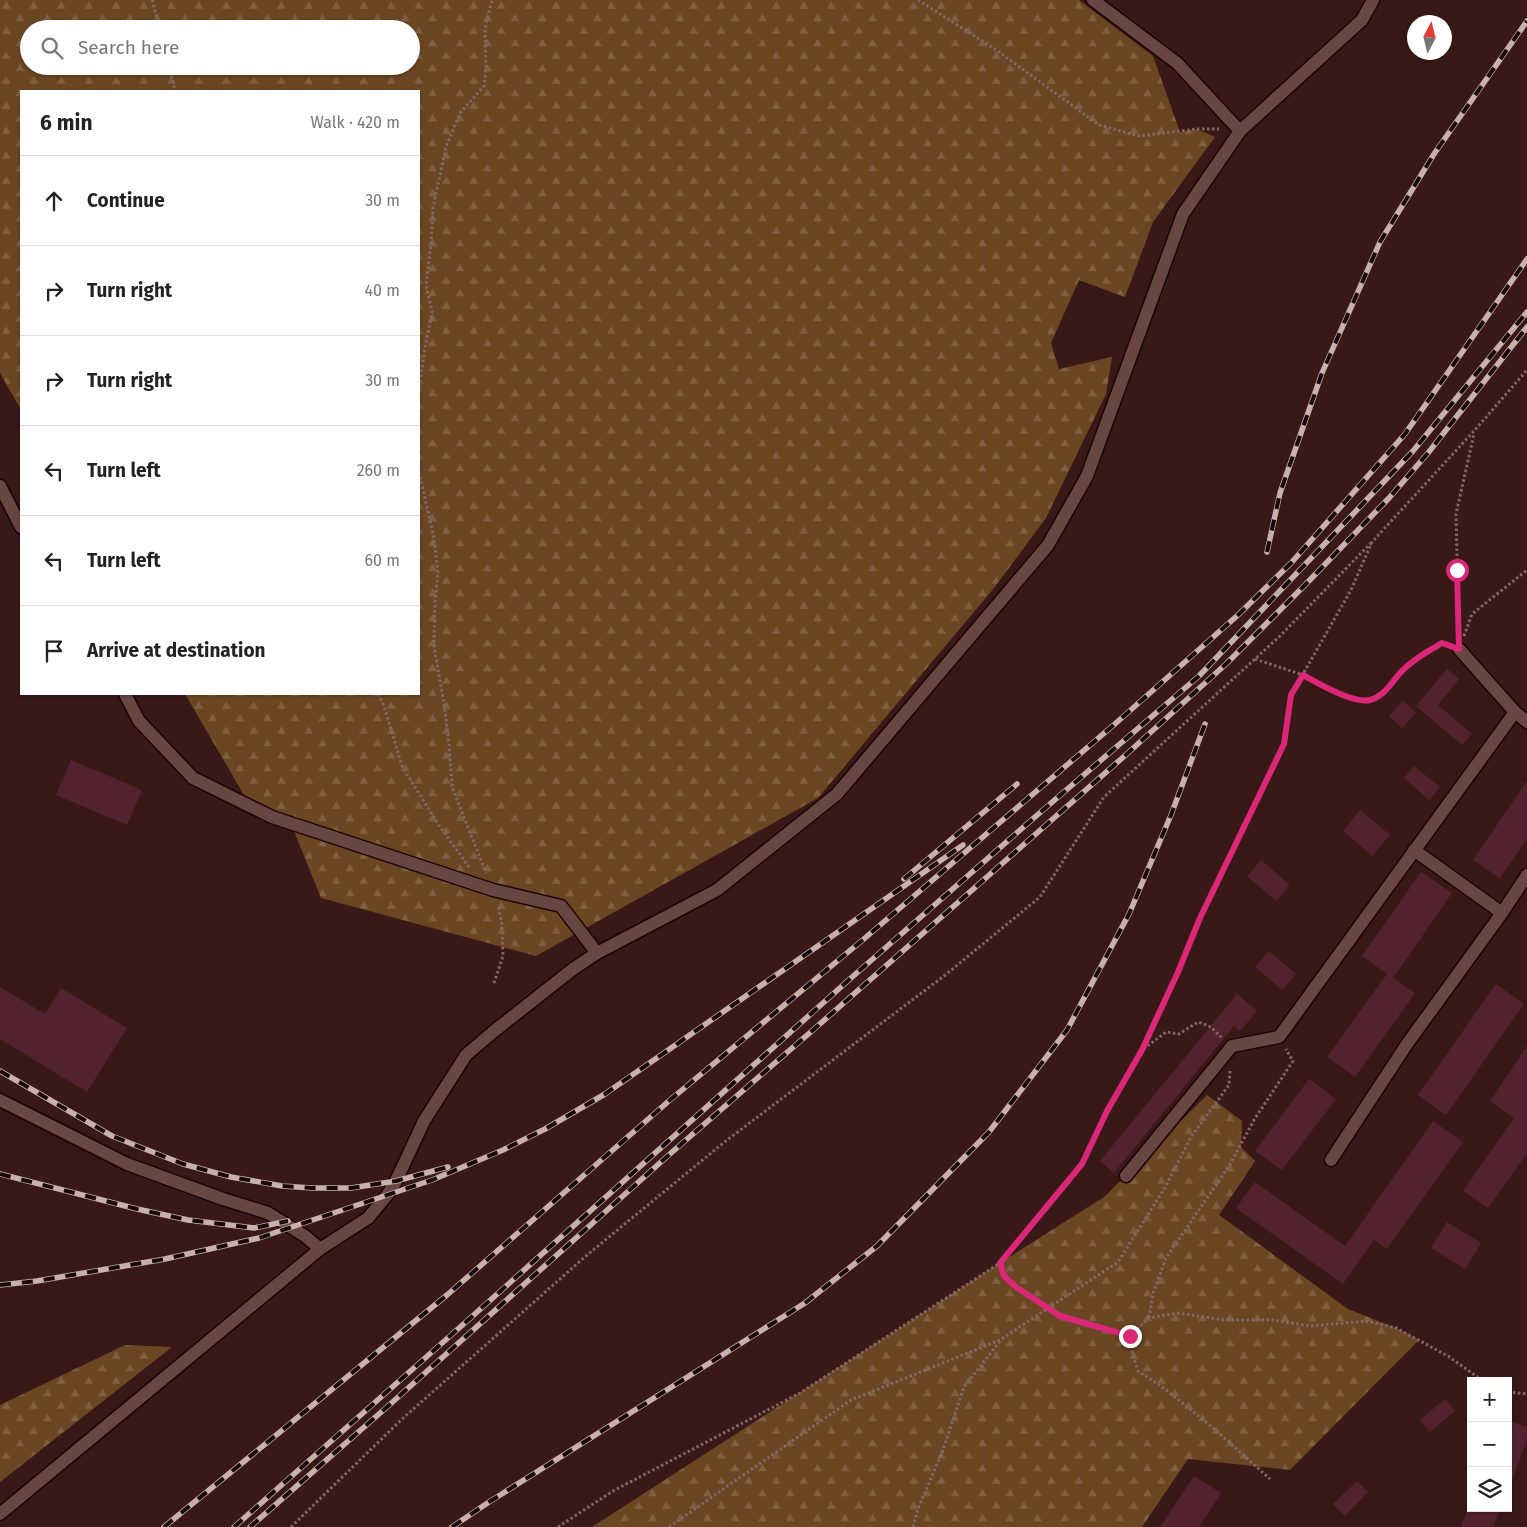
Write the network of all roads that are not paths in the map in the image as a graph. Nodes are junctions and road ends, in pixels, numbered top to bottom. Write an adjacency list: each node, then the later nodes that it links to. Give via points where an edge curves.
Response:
1 (1093, 0): 3 (street, via 1177,63)
2 (1374, 0): 3 (street, via 1362,20)
3 (1240, 131): 13 (street, via 1183,214 1087,476 1048,545 837,794 717,890)
4 (0, 486): 5 (street)
5 (20, 525)
6 (1459, 649): 8 (street)
7 (125, 695): 13 (street, via 139,720 193,778 272,817 494,890 561,906)
8 (1514, 712): 9 (street); 10 (street)
9 (1527, 722)
10 (1414, 850): 12 (street); 16 (street, via 1279,1037 1232,1046)
11 (1527, 875): 12 (street)
12 (1502, 913): 15 (street, via 1407,1044)
13 (597, 953): 17 (street, via 466,1055 424,1120 388,1194 368,1218)
14 (0, 1100): 17 (street, via 127,1164 268,1213 306,1236)
15 (1331, 1160)
16 (1126, 1176)
17 (320, 1249): 18 (street)
18 (0, 1514)

